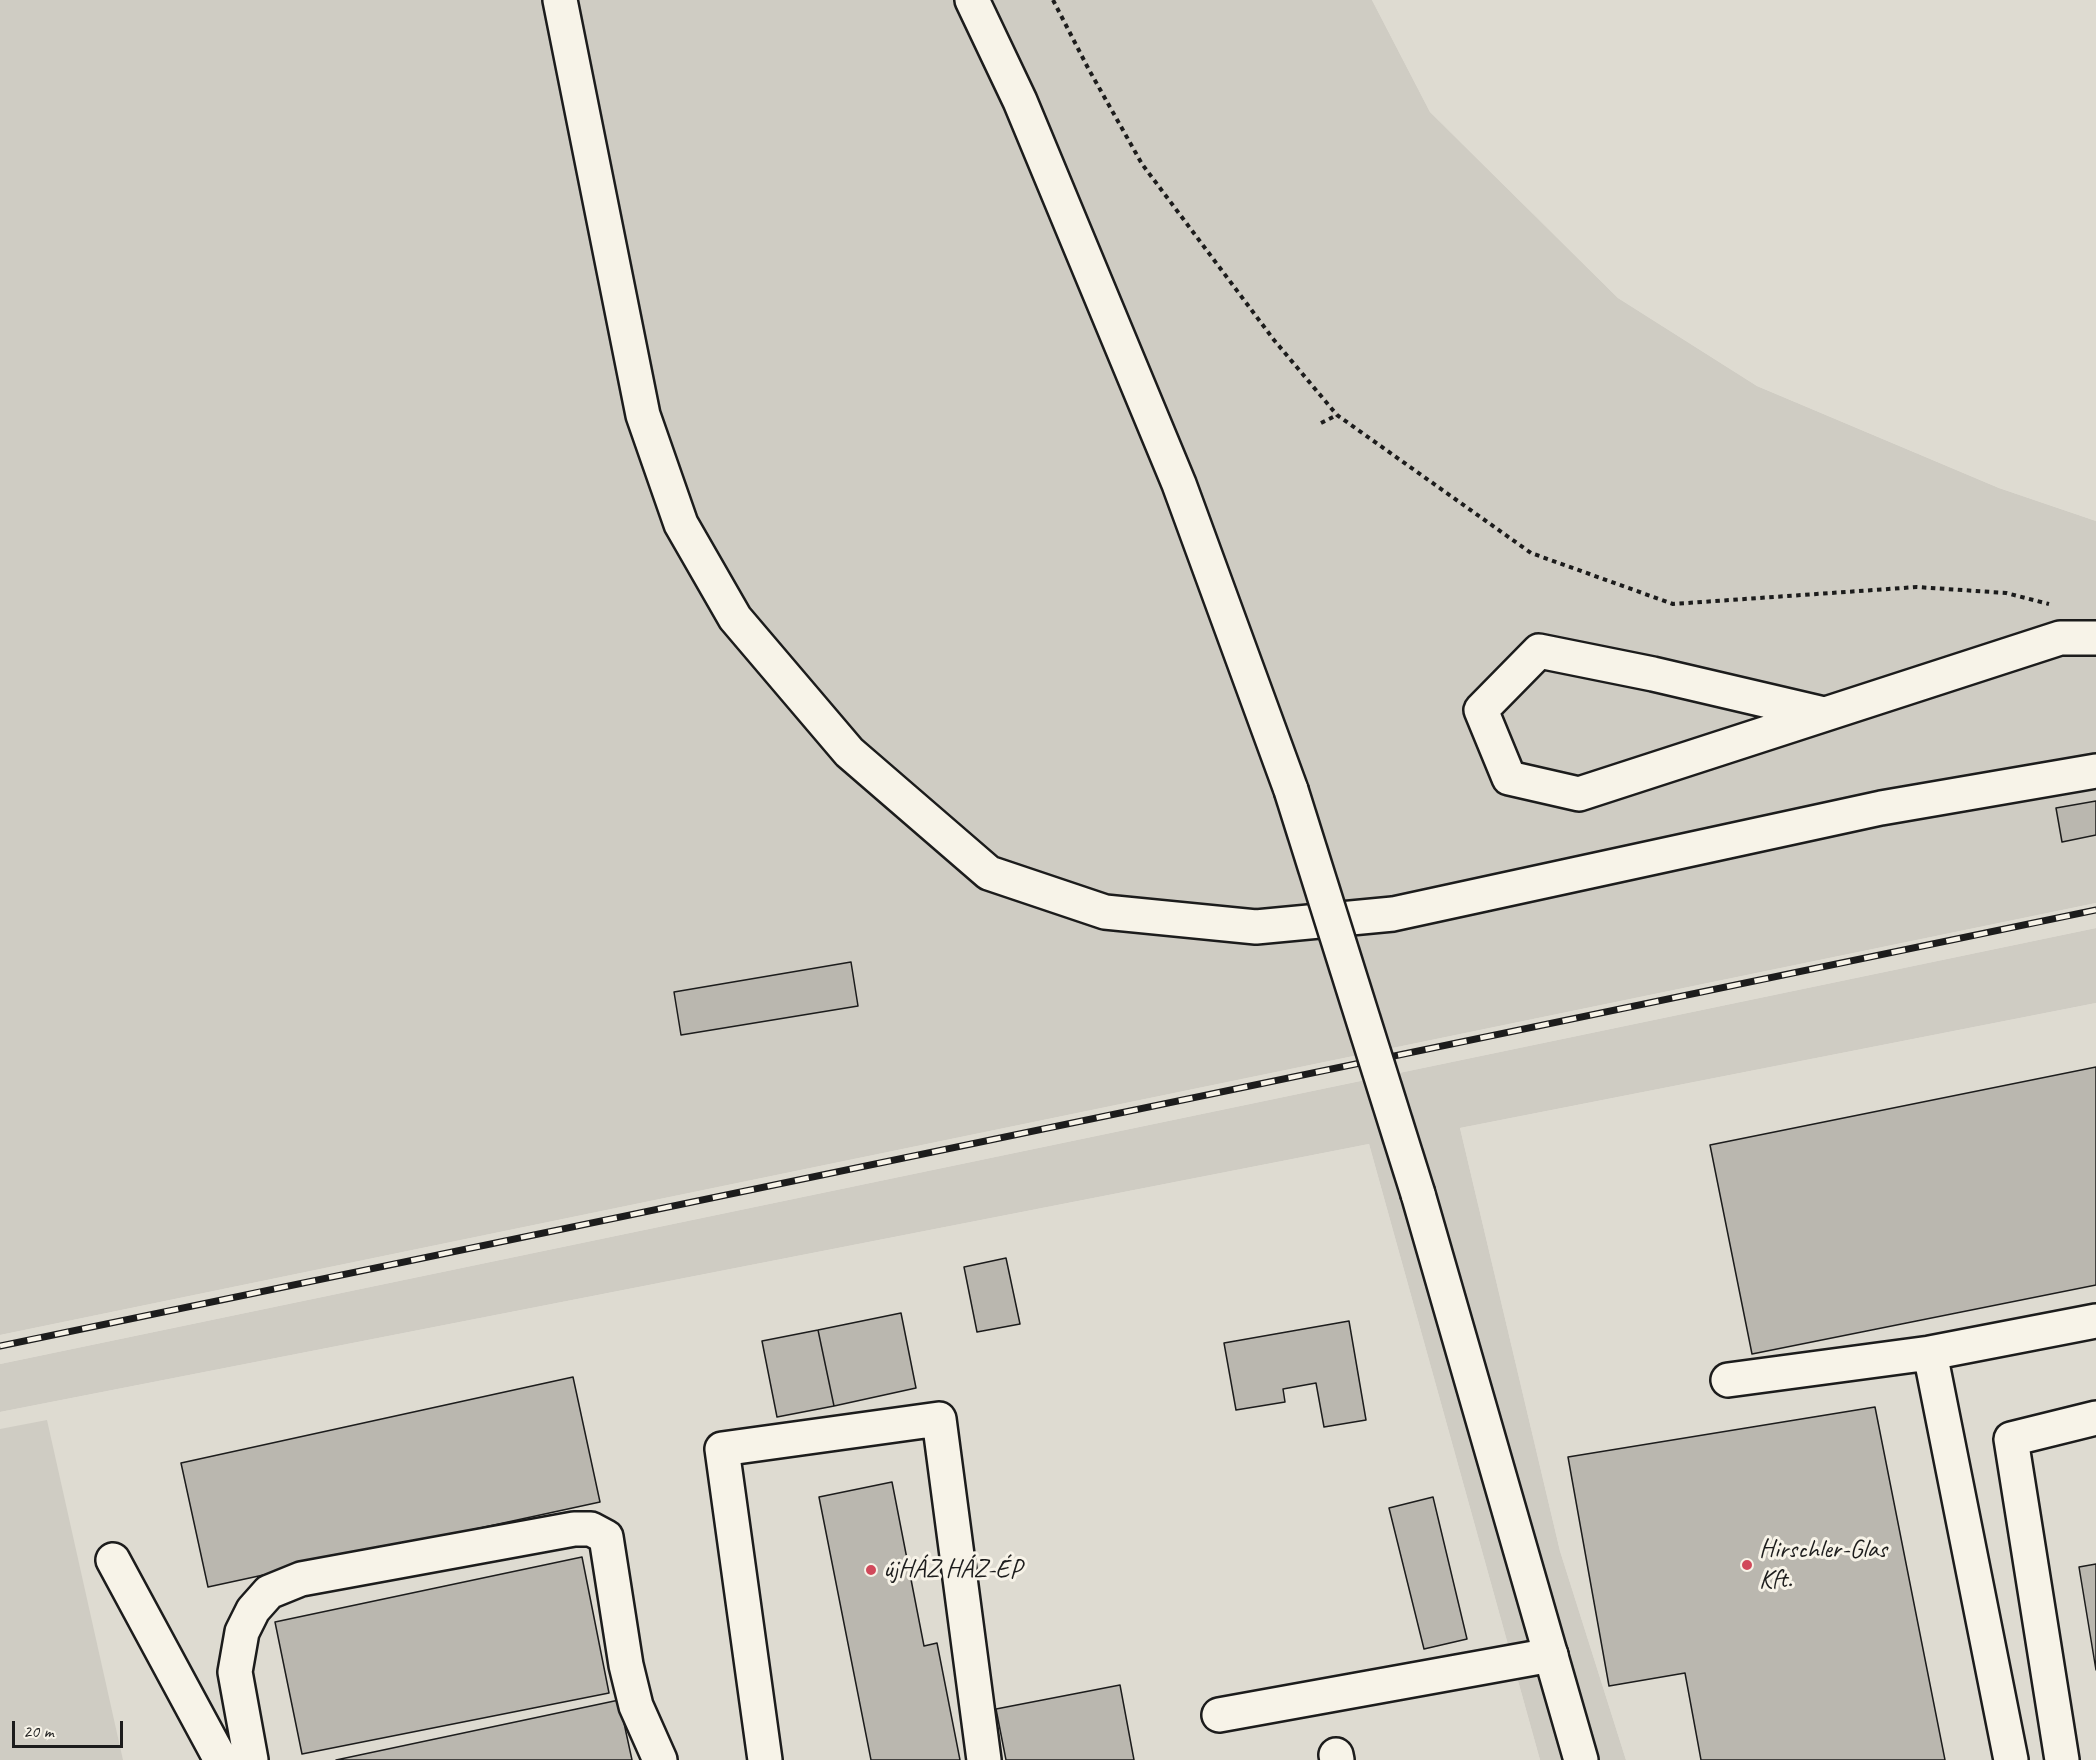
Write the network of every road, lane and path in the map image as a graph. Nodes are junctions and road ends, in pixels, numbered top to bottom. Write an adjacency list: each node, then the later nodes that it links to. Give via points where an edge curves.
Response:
1 (560, 0): 9 (street, via 643,415 681,524 735,618 849,752 989,873 1105,912 1256,927 1382,915 1881,808)
2 (972, 0): 15 (street, bridge, via 1020,101 1179,484 1291,790 1418,1194)
3 (1053, 0): 4 (path, via 1142,164 1274,340)
4 (1337, 415): 5 (path); 6 (path, via 1531,553 1673,604 1917,587 2006,593)
5 (1321, 423)
6 (2059, 606)
7 (2096, 638): 8 (street, via 2060,638)
8 (1824, 714): 8 (street, via 1579,794 1509,778 1481,710 1539,651)
9 (2096, 771)
10 (2096, 1321): 11 (street)
11 (1930, 1353): 12 (street); 23 (street)
12 (1728, 1380)
13 (2096, 1419): 24 (street, via 2011,1439)
14 (113, 1560): 17 (street)
15 (1551, 1655): 16 (street); 22 (street)
16 (1219, 1715)
17 (221, 1760)
18 (251, 1760): 19 (street, via 235,1672 242,1632 253,1610 269,1592 301,1579 574,1529 591,1529 606,1537 626,1665 636,1706)
19 (660, 1760)
20 (765, 1760): 21 (street, via 722,1449 939,1419)
21 (984, 1760)
22 (1581, 1760)
23 (2011, 1760)
24 (2062, 1760)

